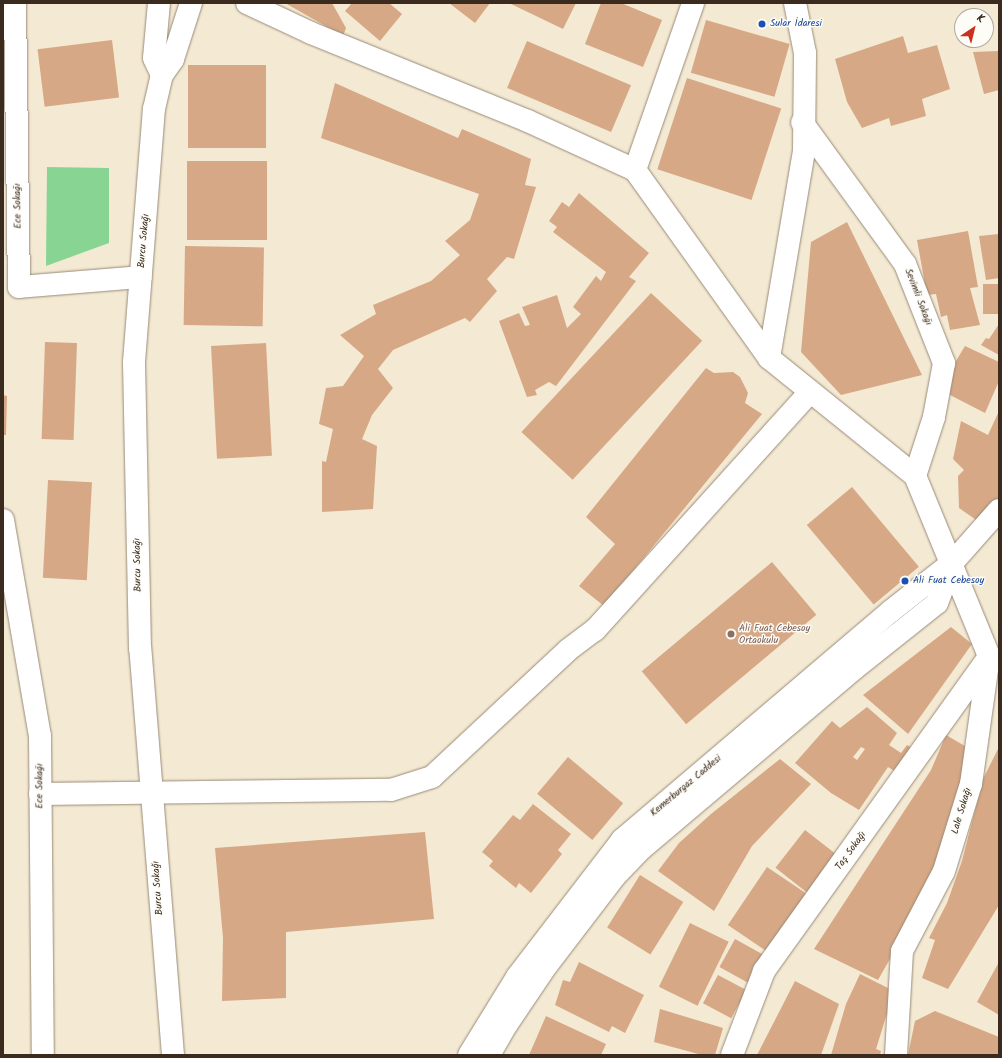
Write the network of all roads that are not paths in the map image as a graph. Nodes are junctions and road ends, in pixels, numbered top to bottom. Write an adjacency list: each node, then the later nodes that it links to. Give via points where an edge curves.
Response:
1 (15, 3): 10 (street, Ece Sokağı, via 19,287)
2 (159, 3): 7 (street, via 154,58)
3 (191, 3): 7 (street, Burcu Sokağı, via 173,59)
4 (247, 3): 9 (street, via 311,33 528,121)
5 (693, 3): 9 (street)
6 (796, 3): 8 (street, via 805,53)
7 (162, 75): 10 (street, Burcu Sokağı, via 154,109)
8 (802, 122): 11 (street, via 804,151); 13 (street, Sevimli Sokağı, via 905,264 944,363 934,417)
9 (635, 170): 11 (street)
10 (141, 277): 18 (street, Burcu Sokağı, via 134,370 140,649)
11 (769, 358): 12 (street)
12 (810, 392): 13 (street); 18 (street, via 595,630 568,650 432,777 391,790)
13 (915, 476): 16 (street)
14 (999, 510): 16 (street, Kemerburgaz Caddesi)
15 (3, 520): 19 (street, Ece Sokağı, via 40,736)
16 (952, 562): 17 (street, Lale Sokağı); 22 (street, Kemerburgaz Caddesi, via 622,840 517,977); 23 (street, Kemerburgaz Caddesi, via 937,603 854,668 647,844 615,876 547,965)
17 (989, 656): 24 (street, Taş Sokağı, via 764,971); 25 (street, Lale Sokağı, via 971,784 944,871 902,951)
18 (151, 791): 19 (street); 21 (street, Burcu Sokağı)
19 (40, 794): 20 (street, Ece Sokağı)
20 (43, 1055)
21 (173, 1055)
22 (469, 1055)
23 (489, 1055)
24 (732, 1055)
25 (896, 1055)

